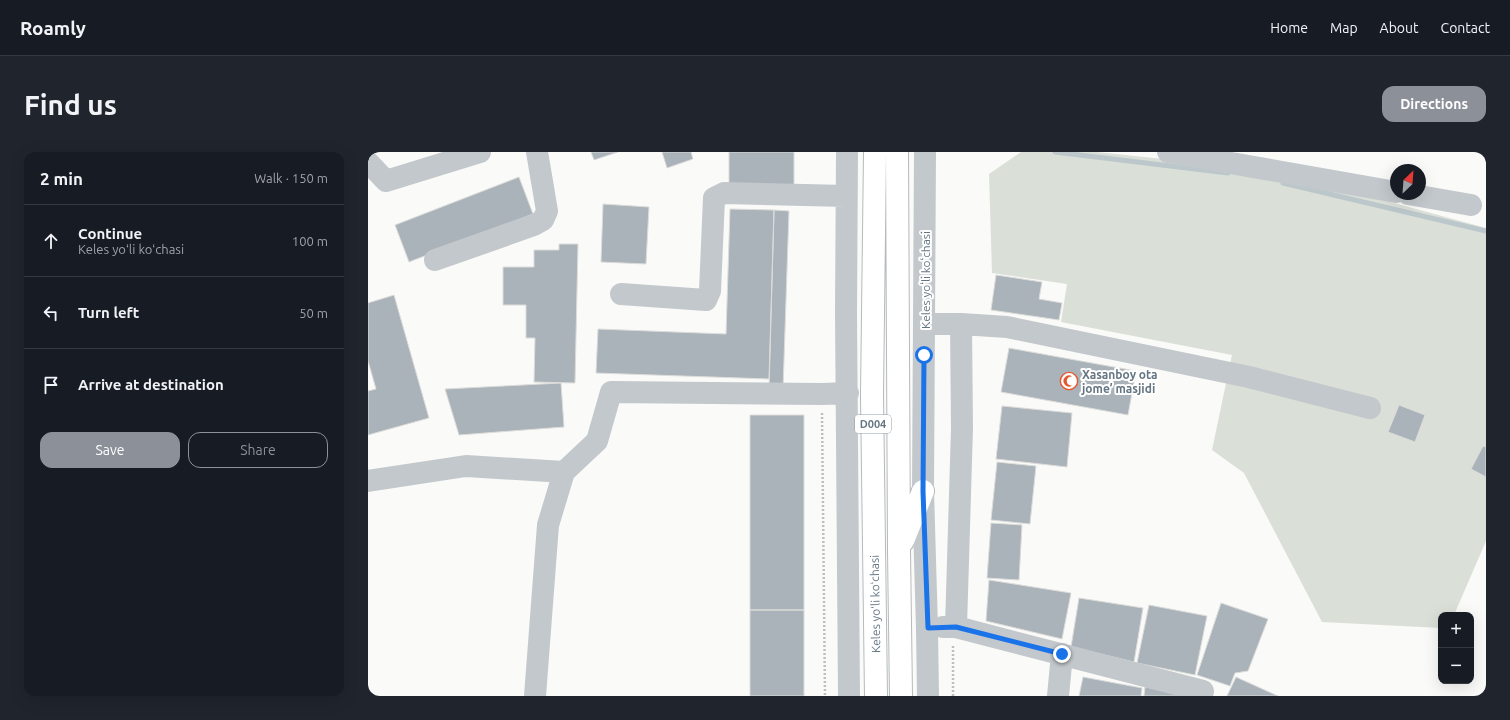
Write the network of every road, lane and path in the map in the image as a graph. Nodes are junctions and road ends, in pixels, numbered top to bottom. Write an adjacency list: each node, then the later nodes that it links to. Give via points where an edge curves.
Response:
1 (480, 152): 8 (street, via 386,181)
2 (537, 152): 13 (street, via 547,211 543,220)
3 (847, 152): 10 (street)
4 (875, 152): 28 (main road, Keles yoʻli koʻchasi / D004, via 872,402)
5 (898, 152): 22 (main road, Keles yoʻli koʻchasi / D004)
6 (925, 152): 15 (street, Keles yoʻli koʻchasi)
7 (1174, 153): 9 (street)
8 (368, 162)
9 (1390, 191)
10 (846, 196): 14 (street, via 724,193 714,198 710,291 706,300); 17 (street)
11 (1426, 197): 12 (street)
12 (1471, 205)
13 (434, 260)
14 (621, 294)
15 (924, 324): 16 (street); 21 (street, Keles yoʻli koʻchasi)
16 (961, 324): 18 (street, via 1007,327 1248,377); 24 (street, via 962,428)
17 (848, 393): 19 (street, via 611,392 597,441); 27 (street)
18 (1370, 408)
19 (564, 472): 20 (street, via 466,466); 26 (street, via 548,525)
20 (368, 481)
21 (923, 491): 22 (main road); 23 (street, Keles yoʻli koʻchasi)
22 (898, 551): 29 (main road, Keles yoʻli koʻchasi / D004)
23 (928, 628): 24 (street); 30 (street, Keles yoʻli koʻchasi)
24 (954, 636): 25 (street); 31 (path)
25 (1062, 654): 32 (street); 33 (street, via 1203,691)
26 (535, 696)
27 (849, 696)
28 (876, 696)
29 (901, 696)
30 (928, 696)
31 (953, 696)
32 (1058, 696)
33 (1202, 696)

